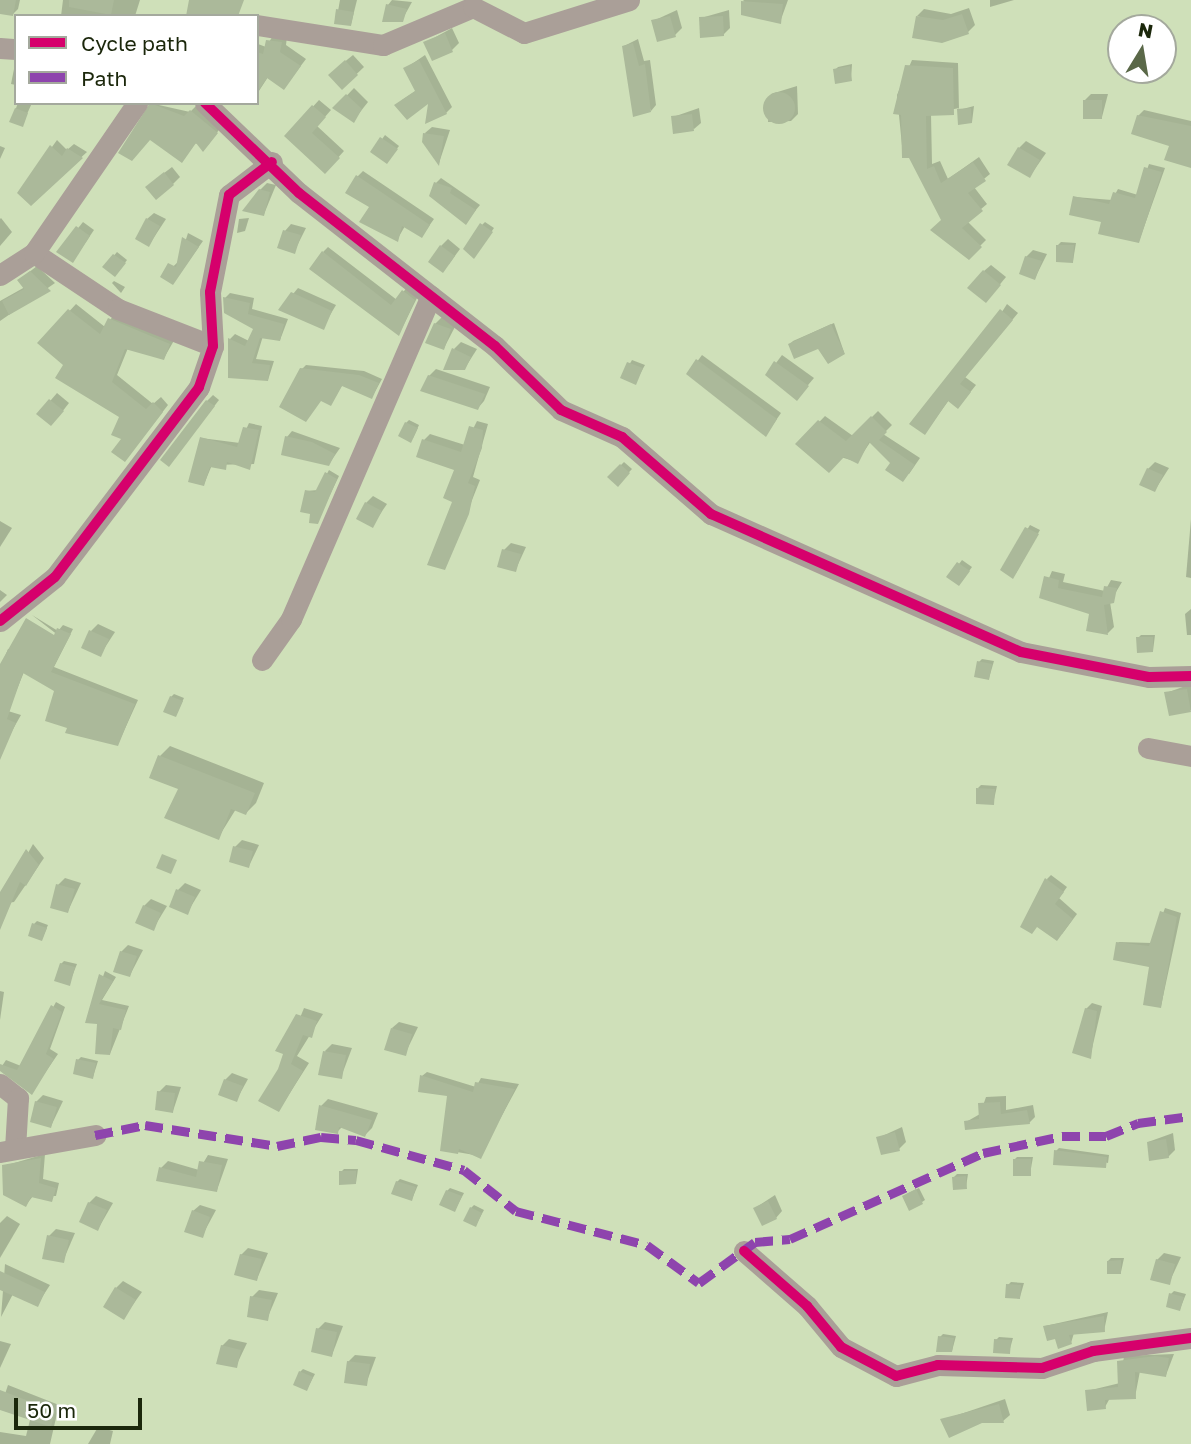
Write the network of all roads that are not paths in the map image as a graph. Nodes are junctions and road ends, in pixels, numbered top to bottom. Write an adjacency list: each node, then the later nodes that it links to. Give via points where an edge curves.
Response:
1 (629, 0): 2 (street, via 524,33 472,6 383,45)
2 (259, 25)
3 (136, 105): 6 (street)
4 (207, 105): 5 (street)
5 (272, 162): 8 (street, via 299,193); 9 (street, via 229,195 210,292)
6 (34, 253): 7 (street); 9 (street, via 118,309)
7 (0, 275)
8 (431, 296): 11 (street, via 291,619); 12 (street, via 561,410 622,437 711,514 931,617 1021,652 1149,677)
9 (213, 346): 10 (street, via 199,387 55,577)
10 (0, 621)
11 (262, 660)
12 (1191, 677)
13 (1148, 748): 14 (street)
14 (1191, 756)
15 (0, 1084): 17 (street, via 18,1098)
16 (95, 1135): 17 (street)
17 (8, 1150)
18 (744, 1251): 19 (street, via 807,1306 841,1347 896,1376 938,1365 1042,1368 1093,1351)
19 (1191, 1339)

